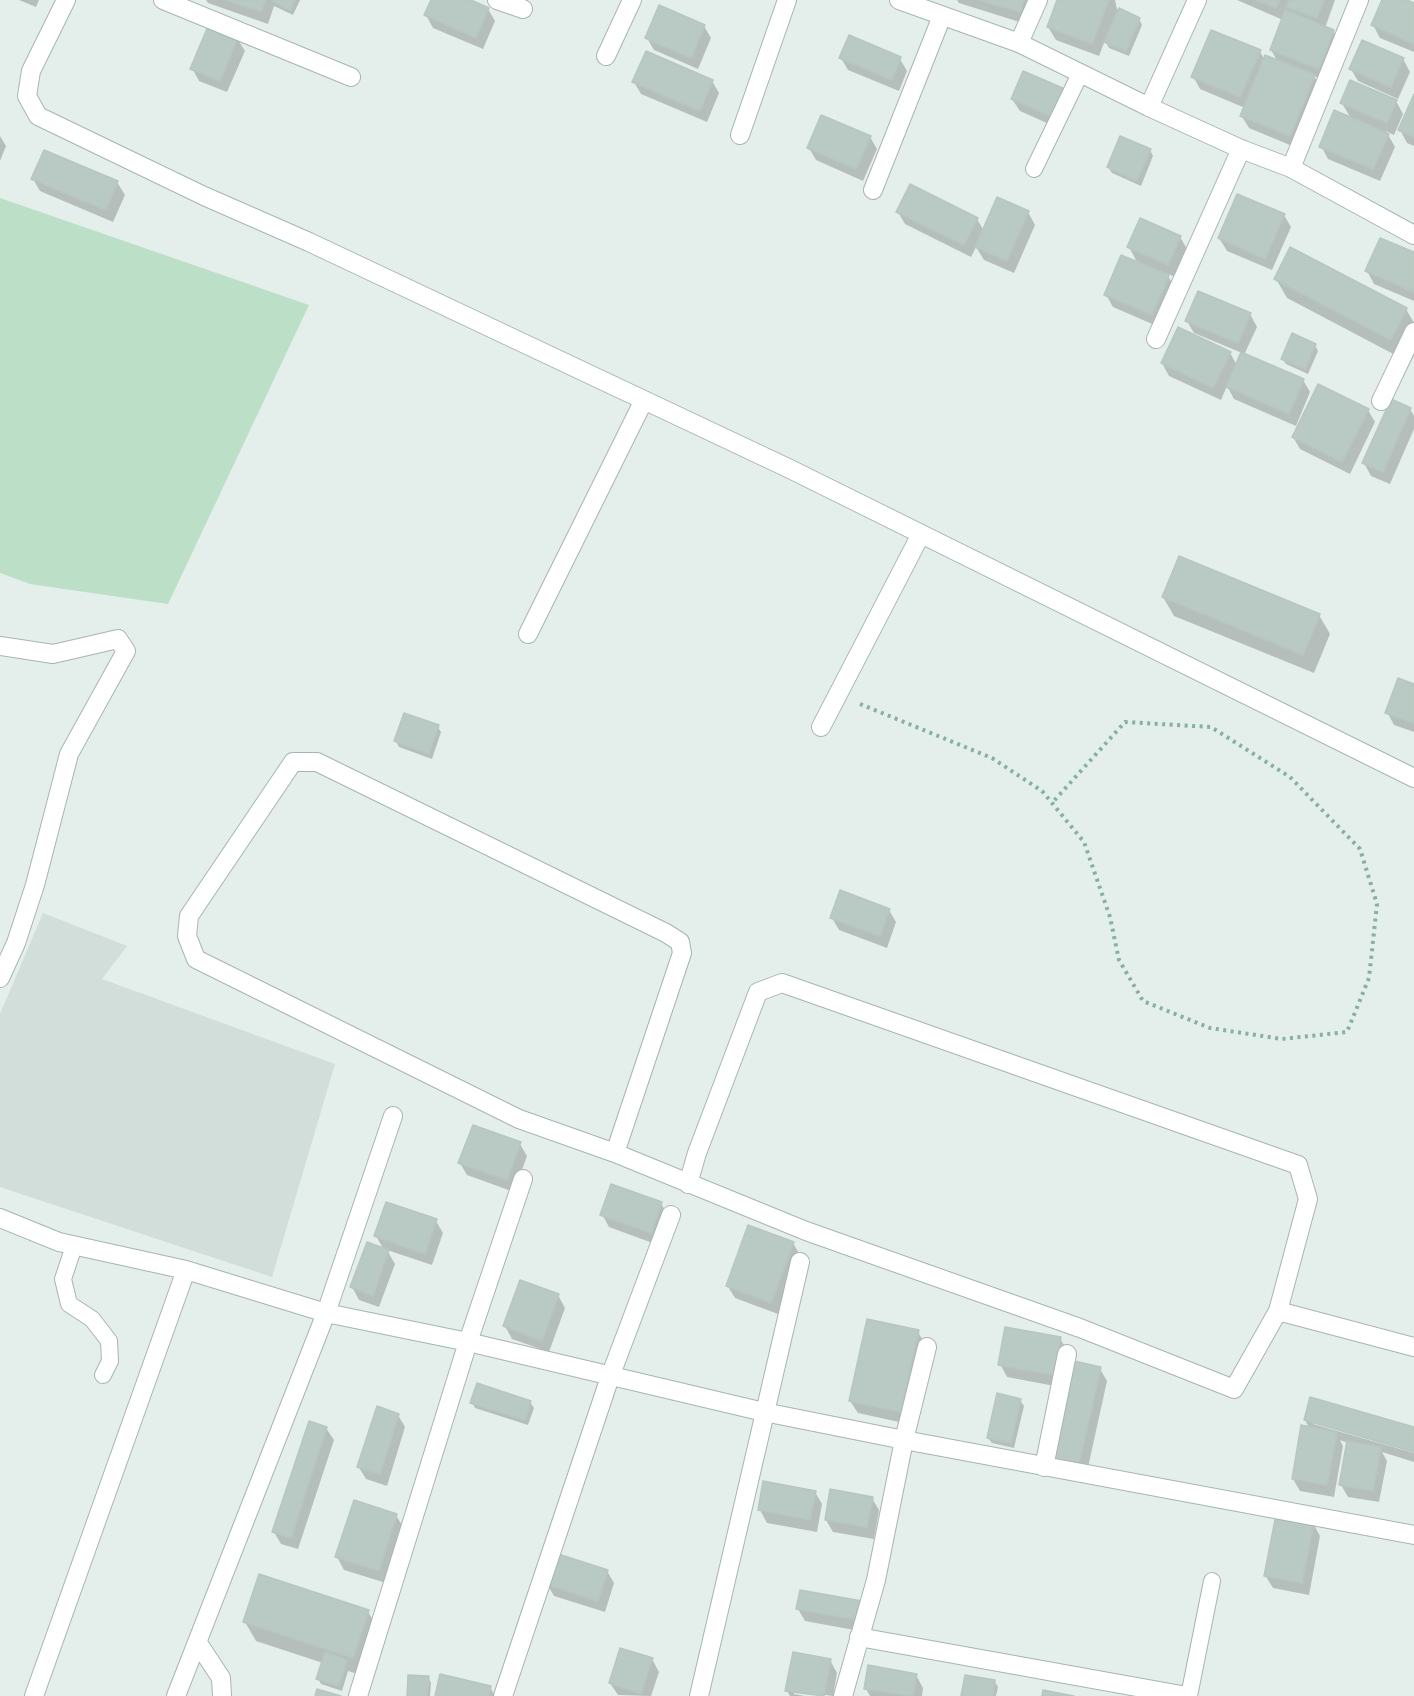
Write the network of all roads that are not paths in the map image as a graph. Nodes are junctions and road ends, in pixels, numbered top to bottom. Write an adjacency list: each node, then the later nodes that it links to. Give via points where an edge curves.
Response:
1 (66, 0): 25 (street, via 31,71 27,96 38,116)
2 (163, 0): 15 (street)
3 (497, 0): 10 (street)
4 (632, 0): 13 (street)
5 (787, 0): 17 (street)
6 (899, 0): 11 (street)
7 (1038, 0): 12 (street)
8 (1197, 0): 16 (street)
9 (1359, 0): 19 (street)
10 (523, 9)
11 (942, 16): 12 (street); 21 (street)
12 (1018, 44): 14 (street)
13 (606, 56)
14 (1080, 74): 16 (street); 20 (lane)
15 (351, 77)
16 (1149, 107): 18 (street)
17 (740, 135)
18 (1241, 149): 19 (street); 24 (street)
19 (1291, 168): 22 (street)
20 (1034, 169)
21 (873, 190)
22 (1414, 235)
23 (1414, 332): 26 (street)
24 (1156, 339)
25 (644, 400): 27 (street); 28 (street)
26 (1381, 401)
27 (921, 534): 30 (street); 31 (street)
28 (528, 634)
29 (0, 646): 32 (street, via 53,654 118,639 126,651 69,754 35,885)
30 (821, 727)
31 (1414, 778)
32 (0, 978)
33 (393, 1116): 43 (street)
34 (615, 1153): 34 (street, via 682,953 680,942 317,762 293,762 189,916 187,936 196,959 519,1119); 36 (street)
35 (523, 1179): 44 (street)
36 (688, 1184): 42 (street, via 1234,1389); 42 (street, via 758,992 782,983 1298,1165 1308,1199)
37 (671, 1215): 49 (street)
38 (0, 1218): 39 (street)
39 (74, 1246): 41 (street); 48 (lane, via 63,1279 69,1304 92,1319 110,1341 110,1361)
40 (800, 1262): 50 (street)
41 (186, 1270): 43 (street); 57 (street)
42 (1278, 1311): 46 (street)
43 (326, 1313): 44 (street); 56 (street)
44 (468, 1342): 49 (street); 60 (street)
45 (927, 1347): 51 (street)
46 (1414, 1347)
47 (1067, 1354): 52 (street)
48 (103, 1375)
49 (610, 1377): 50 (street); 61 (street)
50 (764, 1412): 51 (street); 62 (street)
51 (904, 1440): 52 (street); 55 (street, via 876,1580)
52 (1044, 1467): 53 (street)
53 (1414, 1536)
54 (1212, 1581): 64 (lane)
55 (859, 1638): 63 (street); 64 (street)
56 (198, 1643): 58 (street); 59 (street, via 221,1678)
57 (34, 1696)
58 (176, 1696)
59 (222, 1696)
60 (358, 1696)
61 (503, 1696)
62 (699, 1696)
63 (843, 1696)
64 (1188, 1696)

